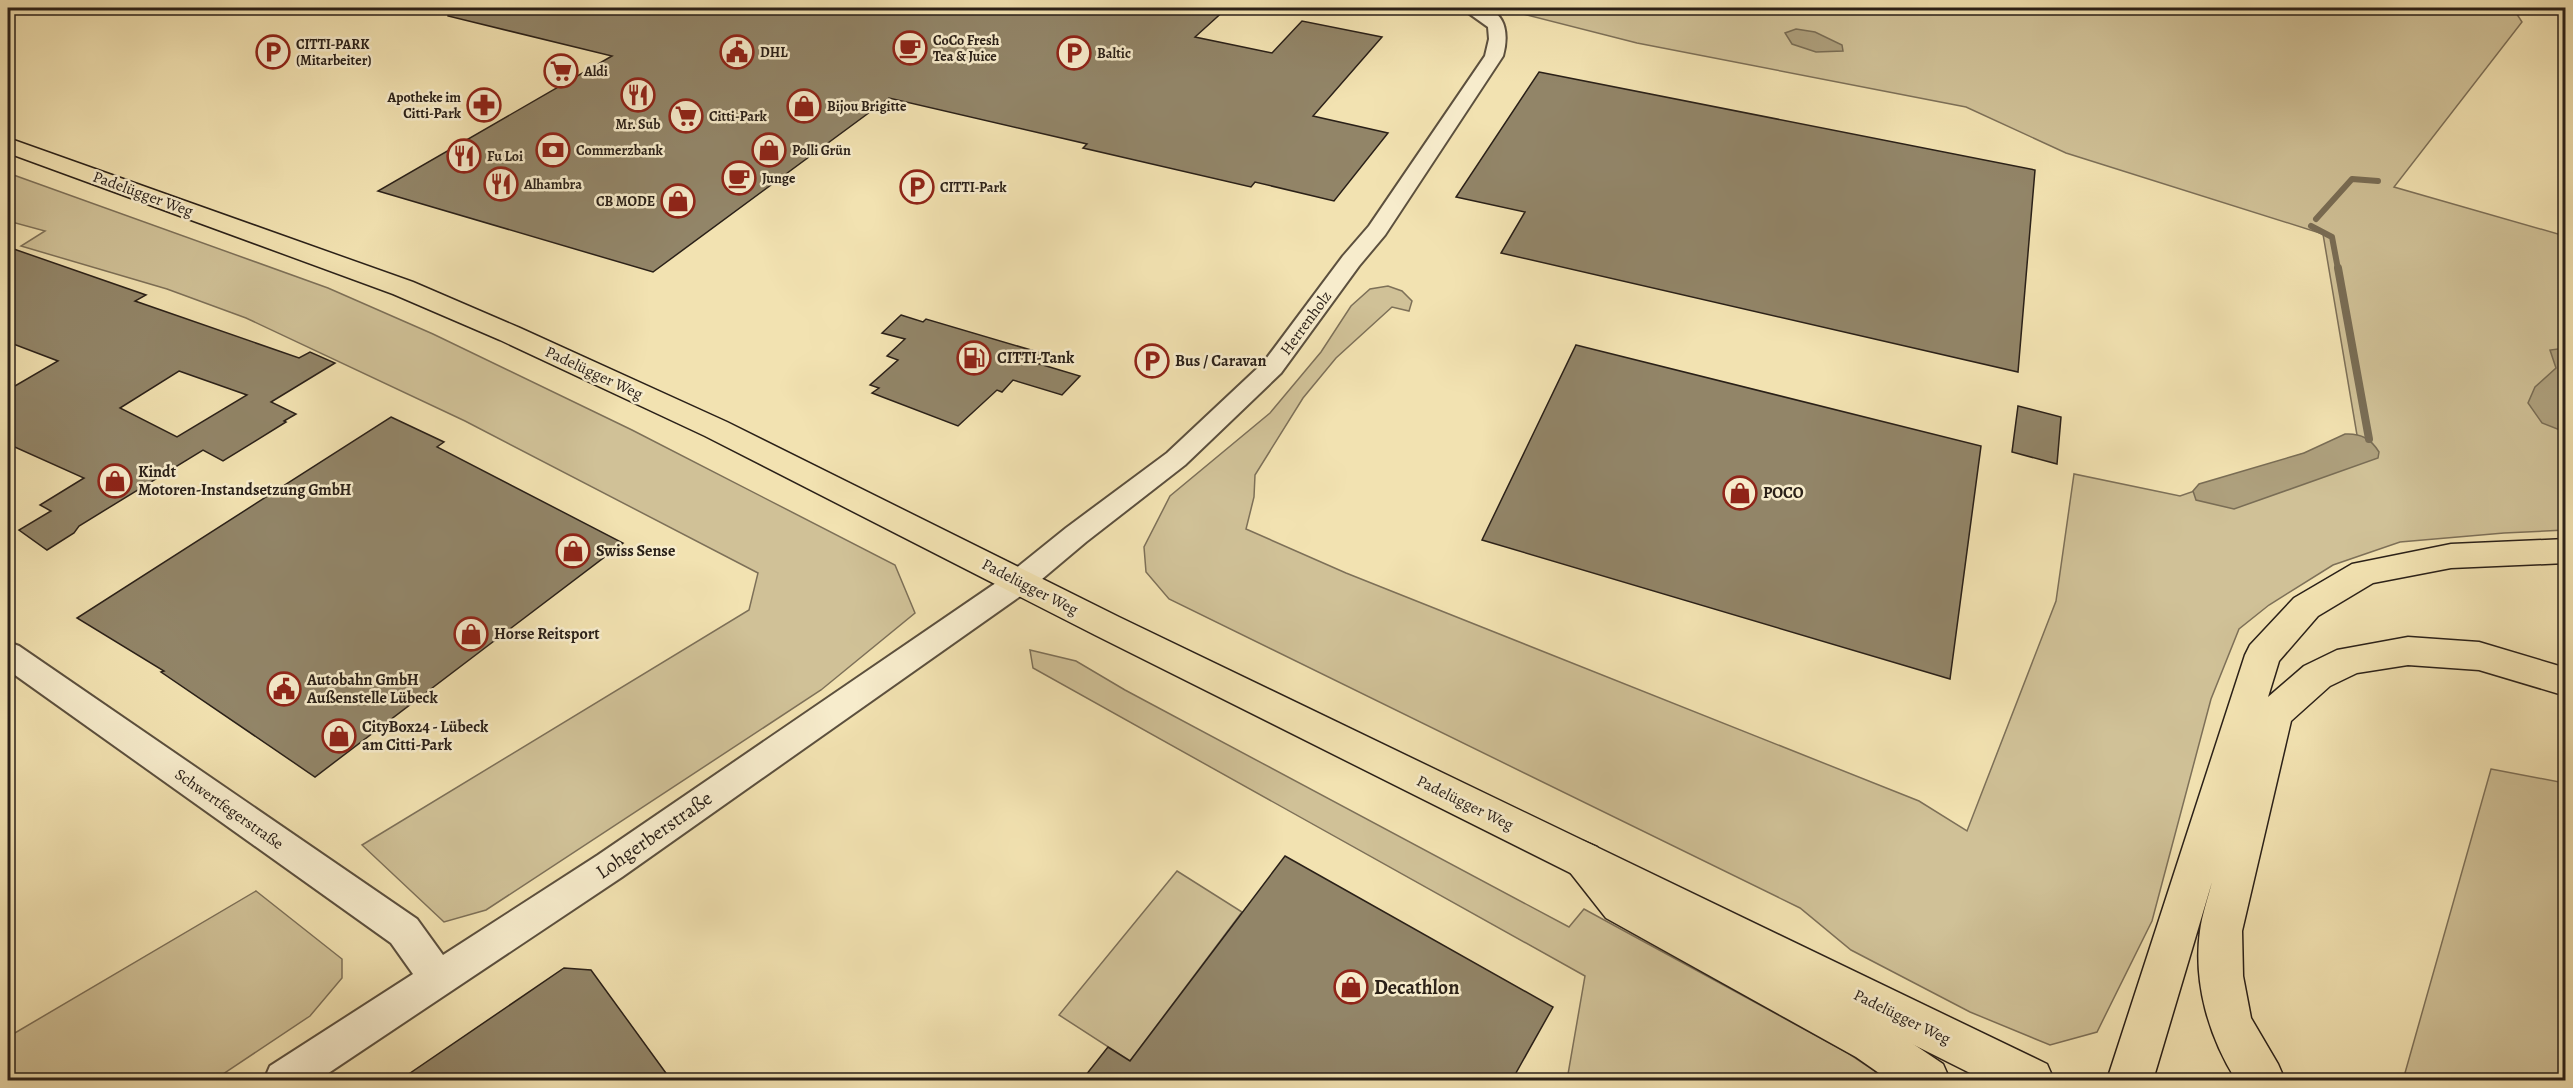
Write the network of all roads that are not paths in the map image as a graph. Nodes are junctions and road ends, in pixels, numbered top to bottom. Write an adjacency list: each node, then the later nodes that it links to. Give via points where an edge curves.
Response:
1 (1473, 8): 4 (street, Herrenholz, via 1496,24 1500,37 1494,56 1377,230 1272,368 1176,459)
2 (8, 145): 4 (main road, Padelügger Weg, via 403,288 510,334 716,429)
3 (2565, 551): 12 (main road, via 2451,556 2364,573 2306,607 2263,655)
4 (1019, 582): 7 (main road, Padelügger Weg); 8 (street, Lohgerberstraße, via 610,866)
5 (8, 654): 8 (street, Schwertfegerstraße, via 404,931)
6 (2565, 682): 13 (main road, via 2479,656 2408,651 2350,660 2317,676 2274,714 2221,931 2221,976 2230,1021)
7 (1583, 859): 10 (main road, via 1621,905 1872,1042); 11 (main road, Padelügger Weg)
8 (438, 978): 9 (street, Lohgerberstraße)
9 (284, 1080)
10 (1927, 1080)
11 (2031, 1080)
12 (2130, 1080)
13 (2262, 1080)

